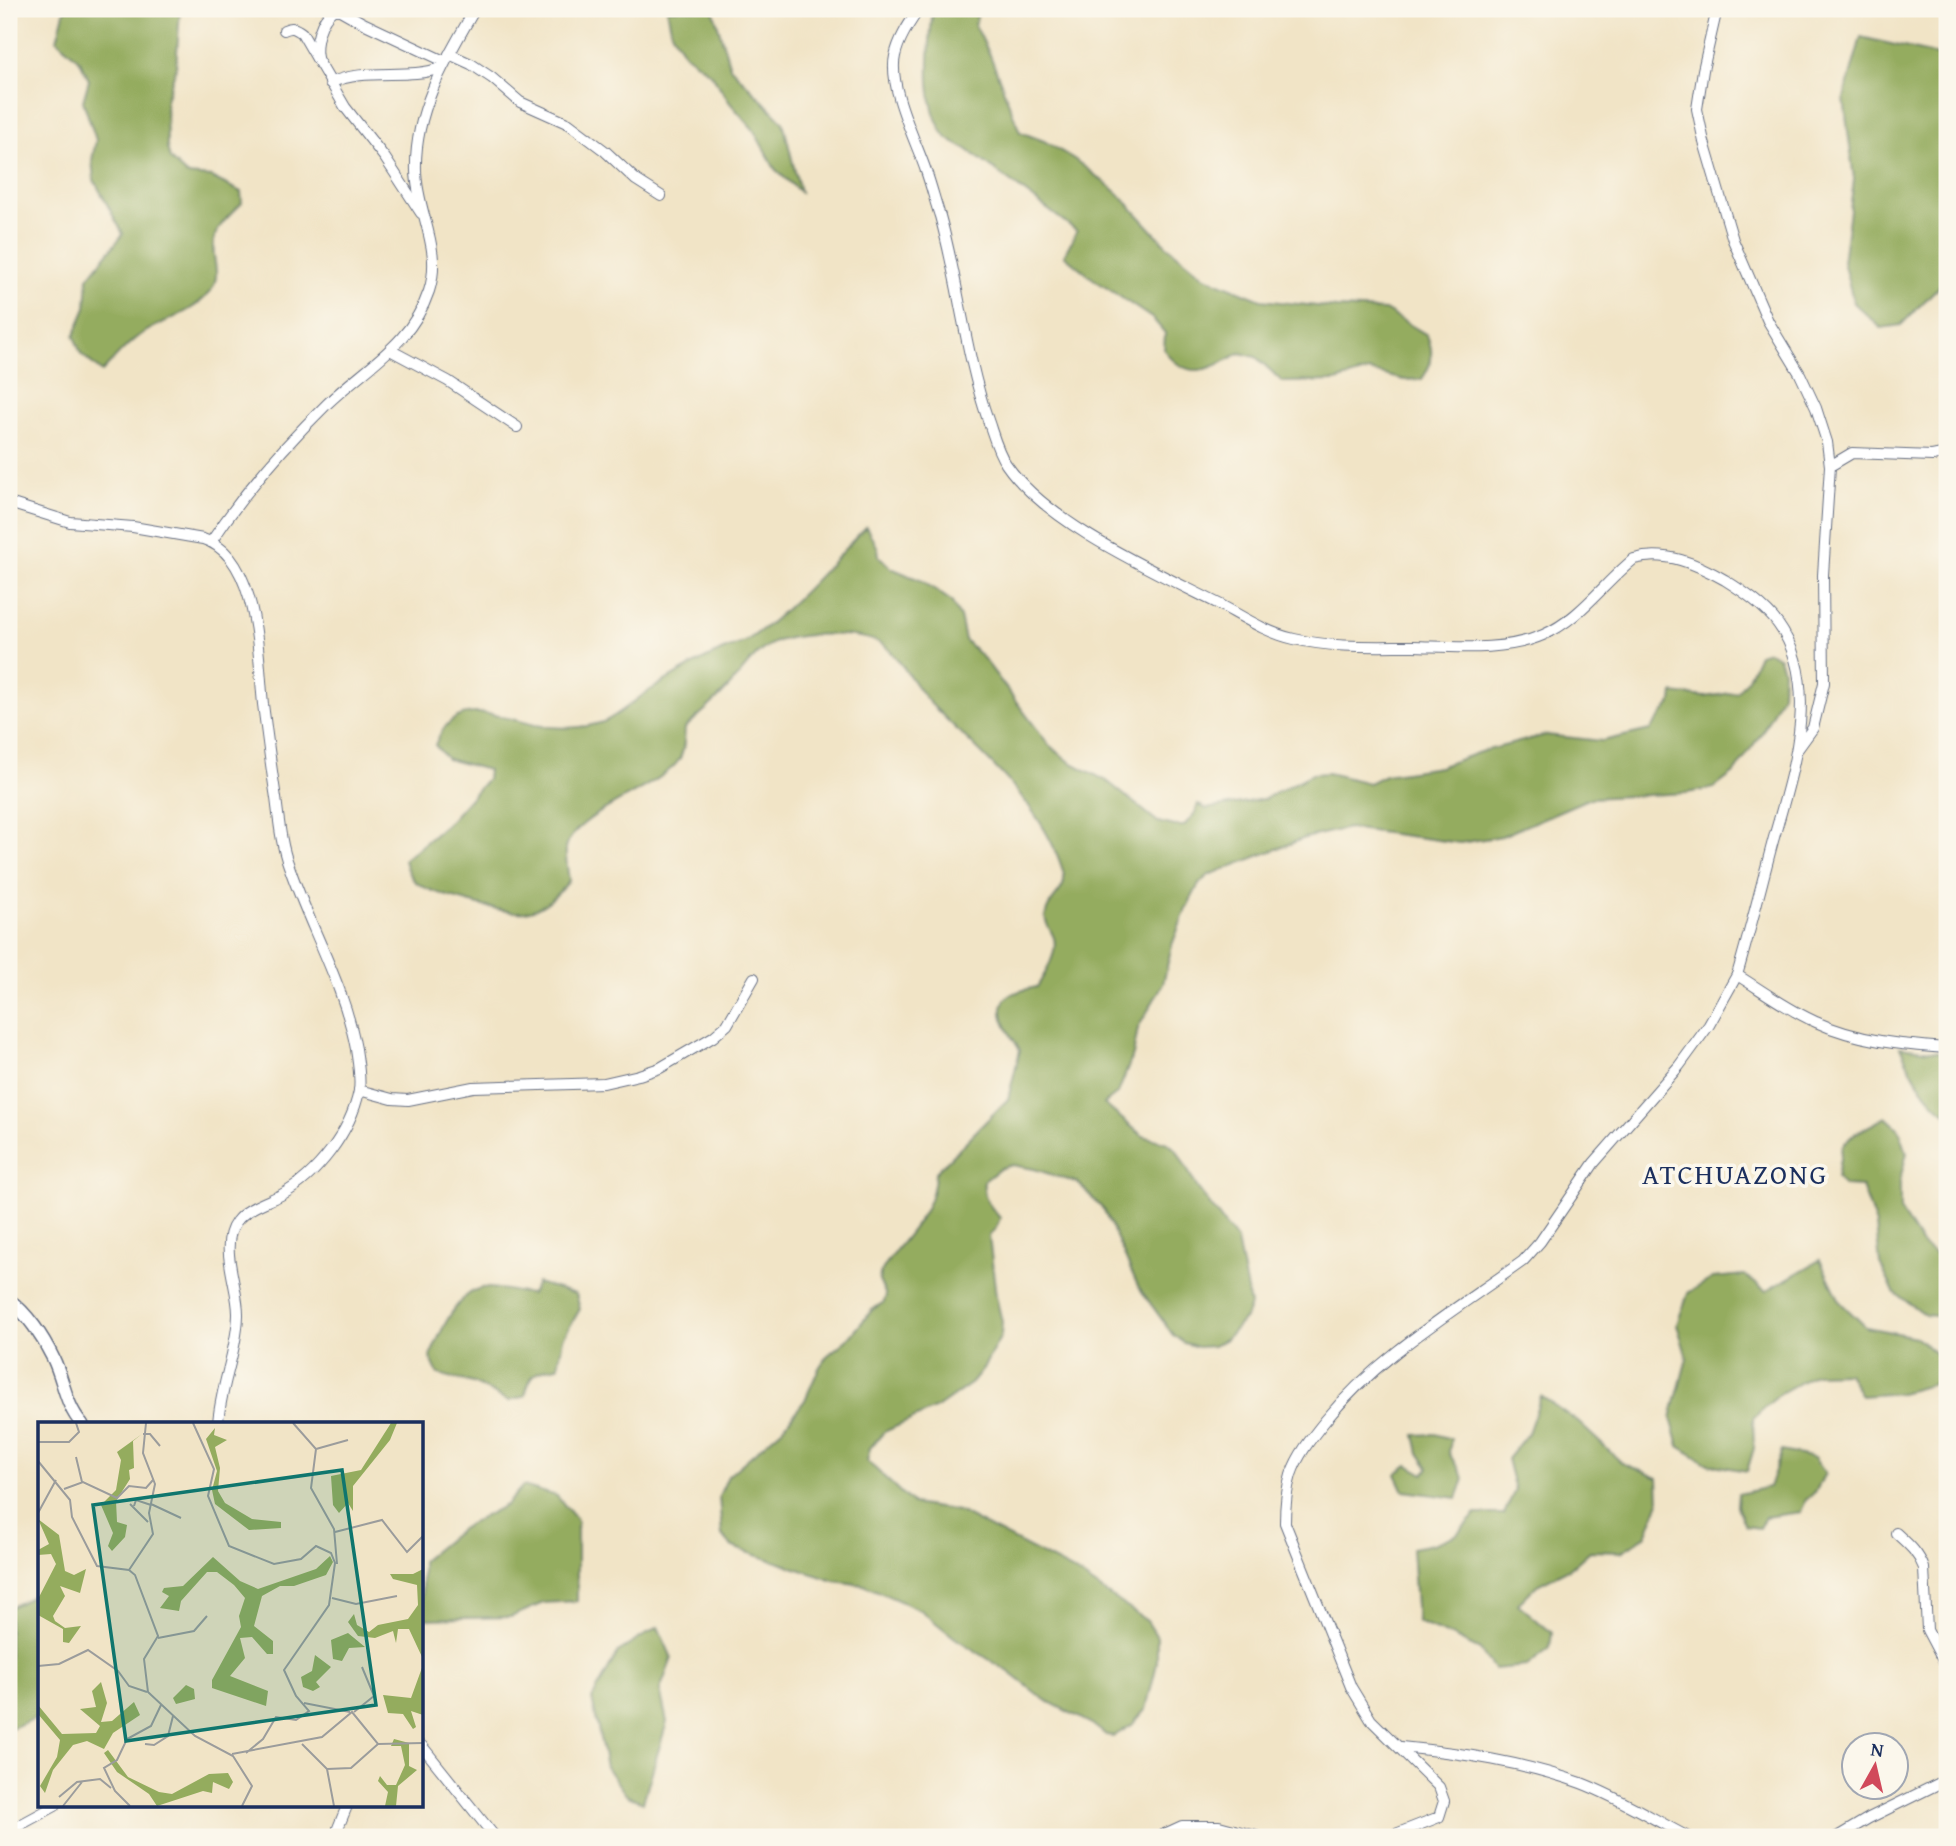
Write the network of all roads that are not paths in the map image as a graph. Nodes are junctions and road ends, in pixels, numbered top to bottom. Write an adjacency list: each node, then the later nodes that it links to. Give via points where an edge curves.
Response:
1 (475, 9): 6 (street)
2 (919, 9): 16 (street, via 894,60 896,82 950,250 981,401 995,442 1022,484 1048,507 1151,571 1253,623 1291,639 1329,646 1488,647 1516,643 1563,626 1634,559 1650,554 1691,564 1756,601 1778,624 1800,684)
3 (1717, 9): 13 (street, via 1697,109 1704,142 1733,240 1768,321 1816,408 1828,442)
4 (284, 30): 5 (street, via 295,28 302,33)
5 (317, 59): 6 (street, via 328,13 340,10); 7 (street)
6 (445, 61): 7 (street, via 413,74 361,75); 8 (street, via 482,71 520,102 569,124); 9 (street, via 421,121 417,149)
7 (330, 83): 9 (street)
8 (661, 196)
9 (424, 215): 10 (street, via 434,256 430,290 407,335)
10 (390, 351): 11 (street, via 448,381); 15 (street, via 356,377 289,443 238,502)
11 (517, 427)
12 (1947, 453): 13 (street, via 1852,453)
13 (1830, 466): 16 (street, via 1823,575 1824,683 1813,728)
14 (9, 503): 15 (street, via 70,522 133,527)
15 (211, 542): 20 (street, via 233,562 253,613 284,850 344,1001 359,1065)
16 (1797, 750): 17 (street)
17 (1737, 975): 19 (street, via 1815,1022 1854,1036); 26 (street, via 1686,1056 1594,1163 1540,1242 1523,1261 1368,1374 1310,1440 1291,1474 1285,1523 1352,1687 1371,1720)
18 (754, 978): 20 (street, via 727,1025 713,1037 639,1075 604,1083 473,1087 408,1100)
19 (1947, 1048)
20 (359, 1090): 23 (street, via 341,1134 314,1168 284,1194 251,1209 236,1222 230,1238 230,1265 238,1315)
21 (9, 1300): 22 (street, via 38,1332)
22 (80, 1422)
23 (218, 1422)
24 (1896, 1533): 25 (street, via 1921,1559 1927,1630)
25 (1947, 1668)
26 (1401, 1747): 36 (street, via 1439,1787 1444,1801 1439,1817); 37 (street, via 1453,1752 1545,1771 1583,1784)
27 (424, 1748): 33 (street)
28 (1947, 1777): 38 (street)
29 (51, 1808): 31 (street)
30 (346, 1808): 32 (street)
31 (9, 1831)
32 (337, 1837)
33 (495, 1837)
34 (1158, 1837): 35 (street, via 1182,1826 1219,1826)
35 (1260, 1837)
36 (1388, 1837)
37 (1688, 1837)
38 (1837, 1837)

